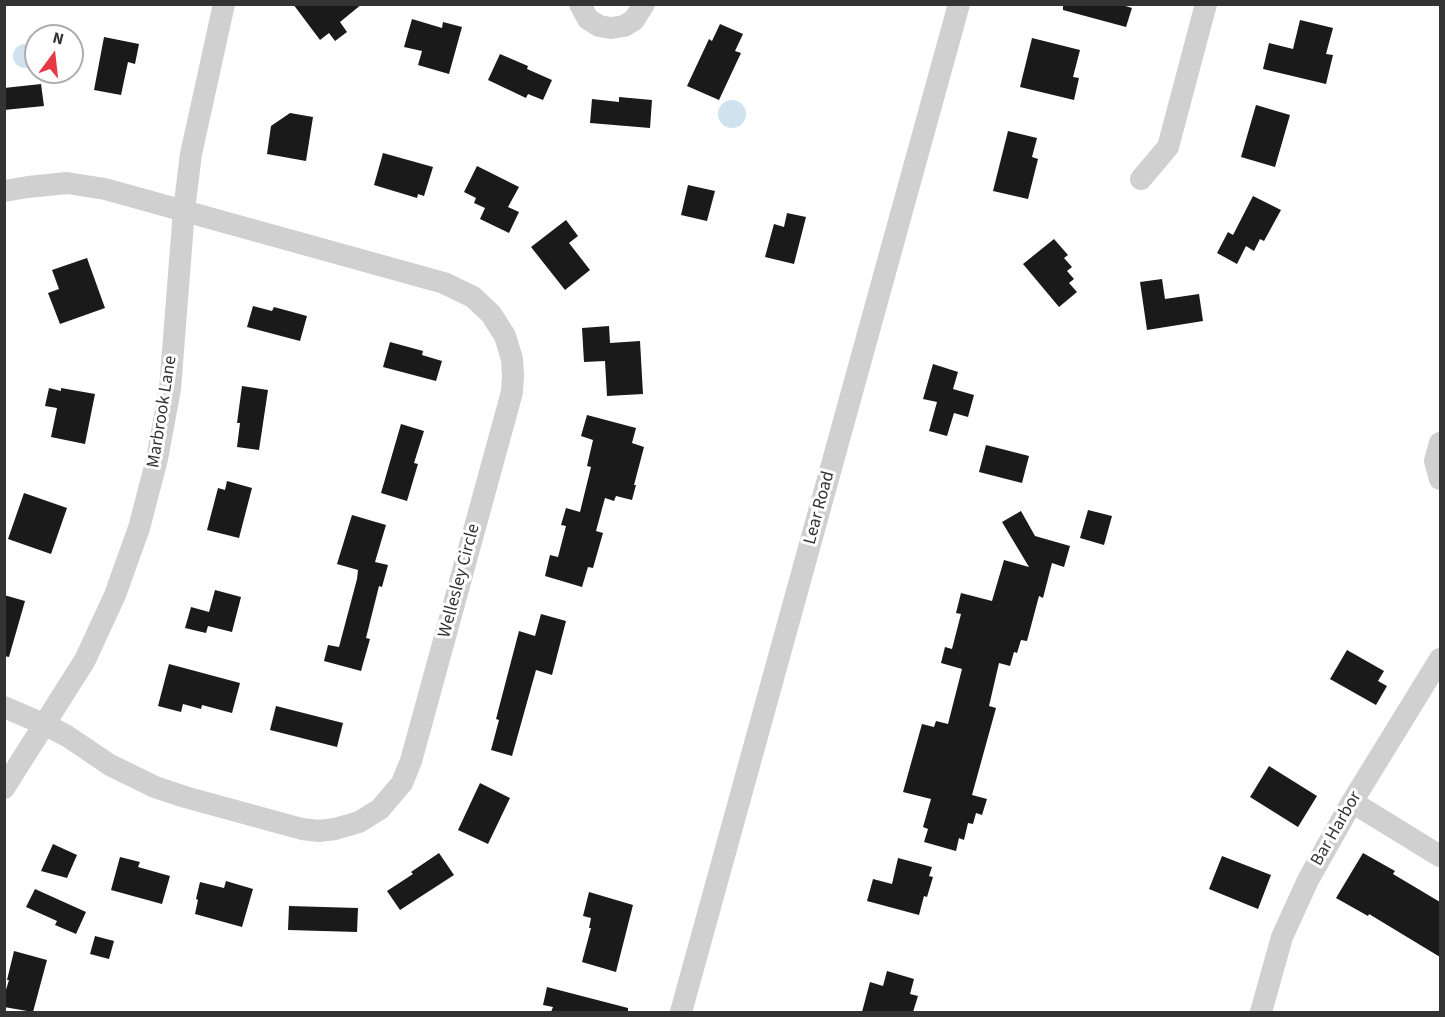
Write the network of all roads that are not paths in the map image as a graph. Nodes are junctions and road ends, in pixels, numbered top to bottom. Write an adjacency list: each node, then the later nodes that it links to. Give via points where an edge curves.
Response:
1 (224, 4): 8 (street, Marbrook Lane, via 191,154)
2 (580, 4): 3 (street, via 588,19 611,28 634,20)
3 (644, 4)
4 (959, 4): 17 (street, Lear Road)
5 (1206, 4): 6 (street, via 1168,147)
6 (1142, 179)
7 (4, 192): 8 (street, Wellesley Circle, via 67,183)
8 (184, 210): 13 (street, Marbrook Lane, via 170,389 158,459 115,595 85,660); 13 (street, Wellesley Circle, via 459,289 491,314 505,336 512,359 512,392 411,761 402,783 380,809 359,822 335,829 302,829 155,787 110,765)
9 (1440, 443): 10 (street, via 1436,461)
10 (1440, 479)
11 (1440, 659): 15 (street, Bar Harbor)
12 (4, 707): 13 (street, Wellesley Circle)
13 (46, 725): 14 (street, Marbrook Lane)
14 (4, 788)
15 (1352, 802): 16 (street); 18 (street, Bar Harbor, via 1308,880 1282,937)
16 (1440, 856)
17 (681, 1012)
18 (1261, 1012)

